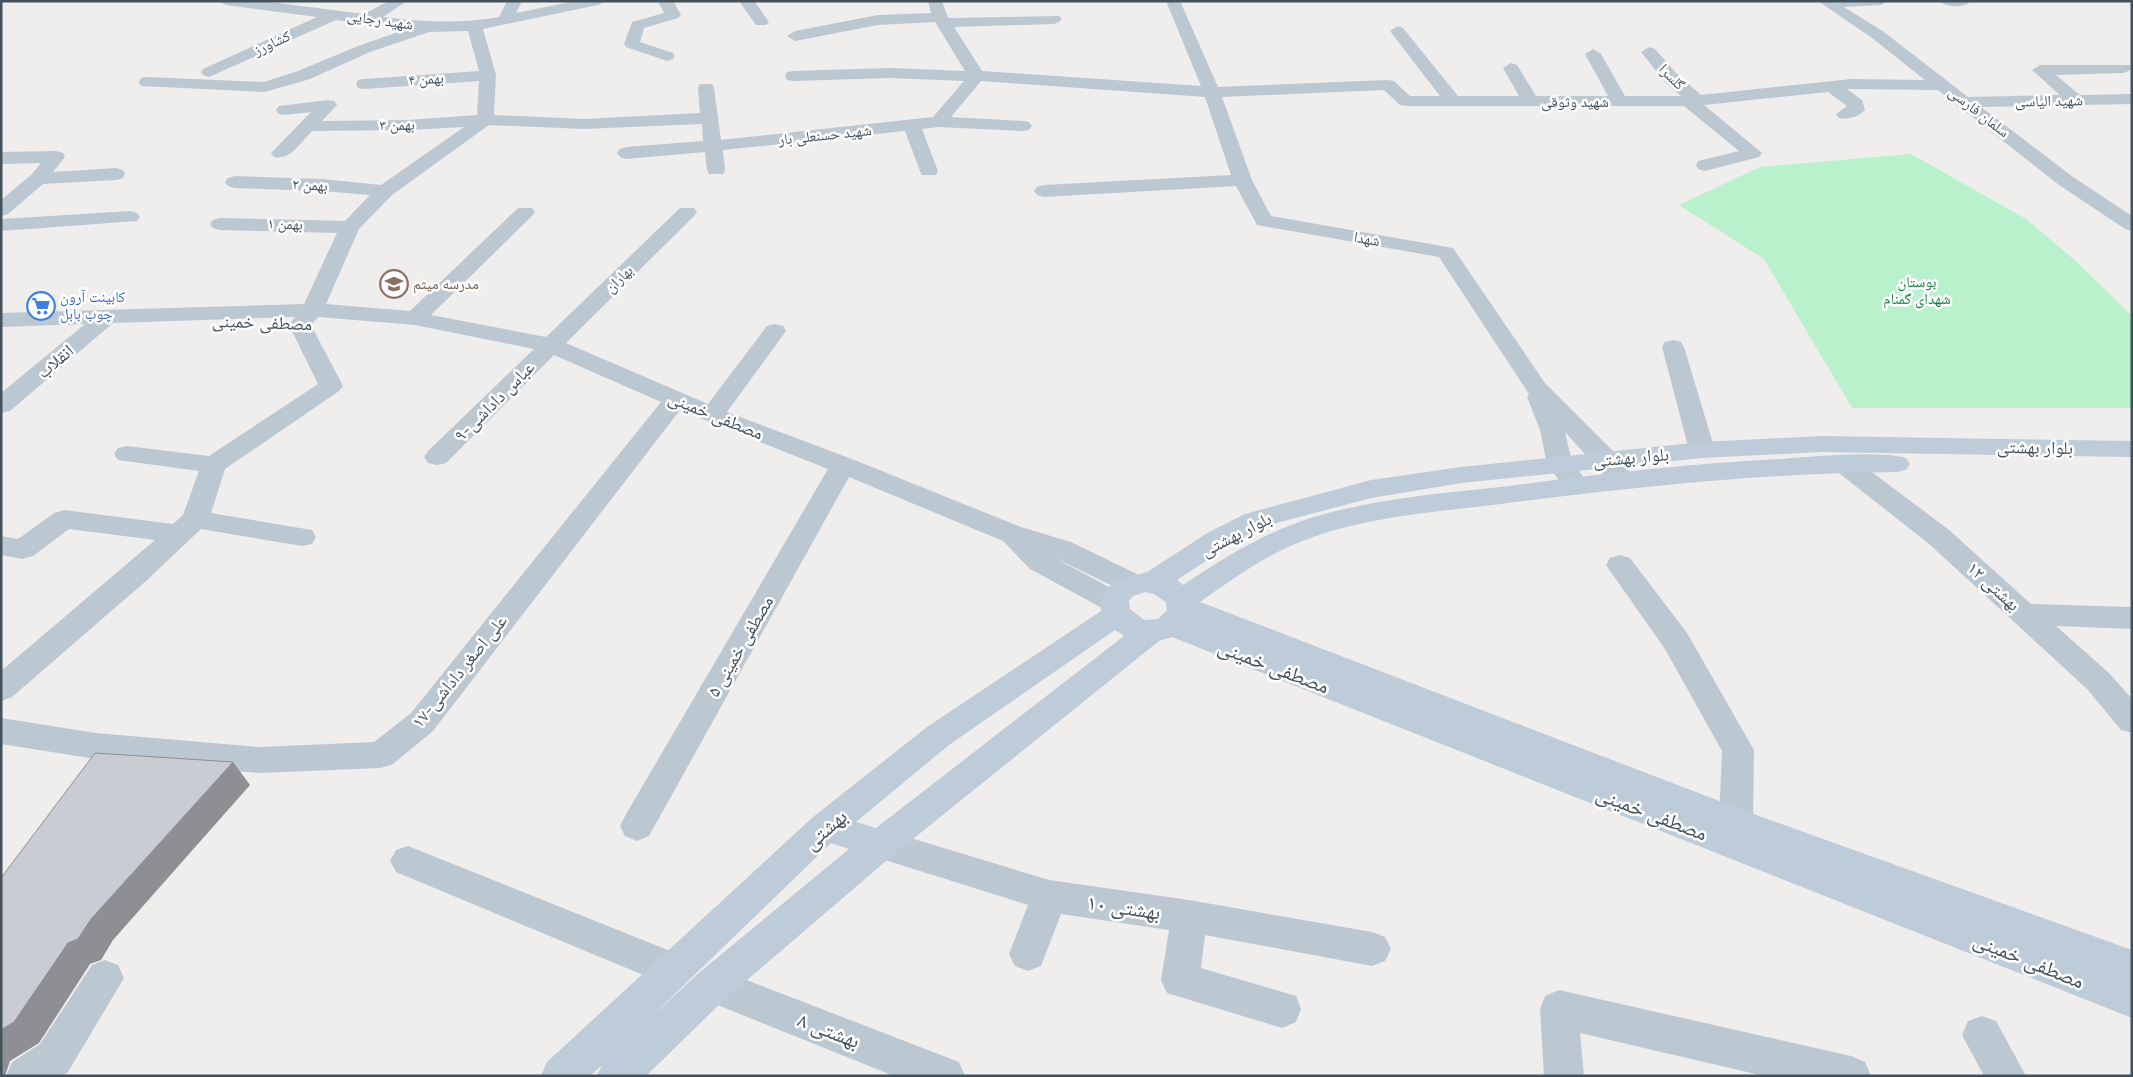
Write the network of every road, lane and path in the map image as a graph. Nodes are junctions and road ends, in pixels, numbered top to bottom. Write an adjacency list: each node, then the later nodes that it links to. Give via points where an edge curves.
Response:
1 (226, 1): 12 (street, شهید رجایی)
2 (400, 1): 14 (street)
3 (515, 1): 16 (street)
4 (598, 1): 16 (street, شهید رجایی)
5 (665, 1): 24 (street, via 673,16 637,25 632,44)
6 (746, 1): 17 (street)
7 (1174, 1): 36 (street, شهدا)
8 (1881, 1): 10 (street)
9 (1947, 1): 11 (street)
10 (1826, 2): 33 (street, سلمان فارسی, via 1878,35)
11 (1964, 2)
12 (335, 14): 14 (street, شهید رجایی); 27 (street, کشاورز)
13 (940, 14): 15 (street); 21 (street, via 878,20); 30 (street)
14 (369, 18): 19 (street, شهید رجایی)
15 (1054, 19)
16 (505, 20): 18 (street, شهید رجایی)
17 (761, 22)
18 (474, 26): 19 (street, شهید رجایی); 28 (street)
19 (427, 27): 31 (street, via 364,49 304,76 265,87)
20 (1398, 31): 39 (street)
21 (796, 36)
22 (1649, 52): 40 (street, گلسرا)
23 (1593, 54): 42 (street)
24 (667, 56)
25 (1511, 68): 41 (street)
26 (2124, 68): 38 (street, via 2040,70)
27 (209, 72)
28 (488, 75): 32 (street, بهمن ۴); 47 (street)
29 (793, 76): 30 (street, شهید وثوقی, via 890,73)
30 (977, 76): 36 (street, شهید وثوقی); 48 (street)
31 (146, 82)
32 (364, 84)
33 (1943, 85): 34 (street, شهید وثوقی); 43 (street, سلمان فارسی)
34 (1831, 86): 40 (street, شهید وثوقی); 45 (street, via 1856,104 1856,110)
35 (706, 88): 46 (street)
36 (1212, 92): 39 (street, شهید وثوقی, via 1388,85 1406,101); 60 (street, شهدا)
37 (2132, 99): 38 (street, شهید الیاسی)
38 (2076, 100): 43 (street, شهید الیاسی)
39 (1453, 101): 41 (street, شهید وثوقی)
40 (1693, 101): 42 (street, شهید وثوقی); 56 (street, گلسرا, via 1753,153)
41 (1531, 102): 42 (street, شهید وثوقی)
42 (1620, 102)
43 (1966, 102): 72 (street, سلمان فارسی, via 2066,181)
44 (285, 110): 50 (street, via 328,105)
45 (1845, 114)
46 (709, 118): 47 (street, بهمن ۳, via 584,124); 52 (street)
47 (485, 120): 50 (street, بهمن ۳); 64 (street)
48 (938, 122): 49 (street, شهید حسنعلی بار); 51 (street, شهید حسنعلی بار)
49 (911, 125): 52 (street, شهید حسنعلی بار); 58 (street)
50 (310, 126): 54 (street)
51 (1023, 126)
52 (713, 145): 53 (street, شهید حسنعلی بار); 57 (street)
53 (626, 152)
54 (280, 153)
55 (1, 158): 61 (street, via 56,157)
56 (1705, 165)
57 (716, 170)
58 (929, 171)
59 (116, 174): 61 (street)
60 (1242, 180): 65 (street); 81 (street, شهدا, via 1264,221 1446,252)
61 (34, 182): 63 (street); 66 (street)
62 (235, 182): 64 (street, بهمن ۲)
63 (1, 188)
64 (385, 191): 73 (street)
65 (1044, 191)
66 (1, 210)
67 (524, 212): 76 (street)
68 (687, 212): 79 (street, بهاران)
69 (130, 217): 70 (street)
70 (1, 224)
71 (220, 224): 73 (street, بهمن ۱)
72 (2132, 225)
73 (350, 227): 75 (street)
74 (108, 316): 75 (street, مصطفی خمینی); 77 (street, مصطفی خمینی); 83 (street, انقلاب)
75 (306, 318): 76 (street, مصطفی خمینی); 93 (street, via 331,386)
76 (415, 318): 79 (street, مصطفی خمینی)
77 (1, 320)
78 (774, 331): 84 (street)
79 (551, 345): 82 (street, مصطفی خمینی); 89 (street, عباس داداشی-۹)
80 (1673, 347): 87 (street)
81 (1536, 388): 90 (street, شهدا); 91 (street, via 1552,430)
82 (675, 400): 84 (street, مصطفی خمینی); 108 (street, علی اصغر داداشی-۱۷, via 422,722 381,755 260,760 96,746)
83 (1, 406)
84 (712, 415): 94 (street, مصطفی خمینی)
85 (1822, 444): 86 (main road, بلوار بهشتی); 87 (main road, بلوار بهشتی); 92 (main road)
86 (2132, 449)
87 (1702, 450): 90 (main road, بلوار بهشتی)
88 (127, 454): 93 (street)
89 (437, 457)
90 (1606, 459): 91 (main road, بلوار بهشتی); 96 (street, شهدا)
91 (1560, 464): 97 (street); 102 (main road, بلوار بهشتی, via 1371,489 1255,520)
92 (1844, 464): 95 (main road, بلوار بهشتی); 96 (main road, بلوار بهشتی); 103 (street, بهشتی ۱۲, via 1938,536)
93 (214, 465): 98 (street)
94 (843, 465): 102 (street, مصطفی خمینی, via 1011,534 1040,562); 110 (street, مصطفی خمینی ۵)
95 (2132, 466)
96 (1623, 480): 97 (main road, بلوار بهشتی)
97 (1577, 486): 104 (main road, بلوار بهشتی, via 1376,511 1298,532 1266,545)
98 (187, 526): 99 (street); 100 (street, via 64,518 22,549); 106 (street)
99 (302, 537)
100 (1, 546)
101 (1620, 566): 109 (street, via 1676,641 1738,750)
102 (1129, 596): 104 (main road, via 1170,589); 104 (main road, via 1130,627); 111 (main road, بهشتی, via 938,736)
103 (2024, 614): 105 (street); 107 (street, بهشتی ۱۲, via 2098,681)
104 (1171, 616): 109 (main road, مصطفی خمینی); 112 (main road); 122 (main road, مصطفی خمینی)
105 (2132, 618)
106 (1, 689)
107 (2132, 721)
108 (1, 731)
109 (1736, 822): 118 (main road, مصطفی خمینی)
110 (637, 826)
111 (825, 827): 112 (main road); 119 (main road, بهشتی)
112 (880, 844): 114 (street, بهشتی ۱۰); 121 (main road)
113 (408, 861): 119 (street)
114 (1049, 896): 115 (street, بهشتی ۱۰); 117 (street)
115 (1189, 916): 116 (street, بهشتی ۱۰); 123 (street, via 1180,980)
116 (1372, 949)
117 (1028, 954)
118 (2132, 968)
119 (672, 969): 121 (main road); 126 (main road, بهشتی)
120 (105, 978): 125 (street, via 54,1058)
121 (712, 985): 127 (main road); 128 (street, بهشتی ۸)
122 (2132, 1000)
123 (1282, 1009)
124 (1982, 1036): 131 (street)
125 (26, 1076)
126 (560, 1076)
127 (617, 1076)
128 (944, 1076)
129 (1564, 1076): 130 (street, via 1559,1010)
130 (1851, 1076)
131 (2006, 1076)

